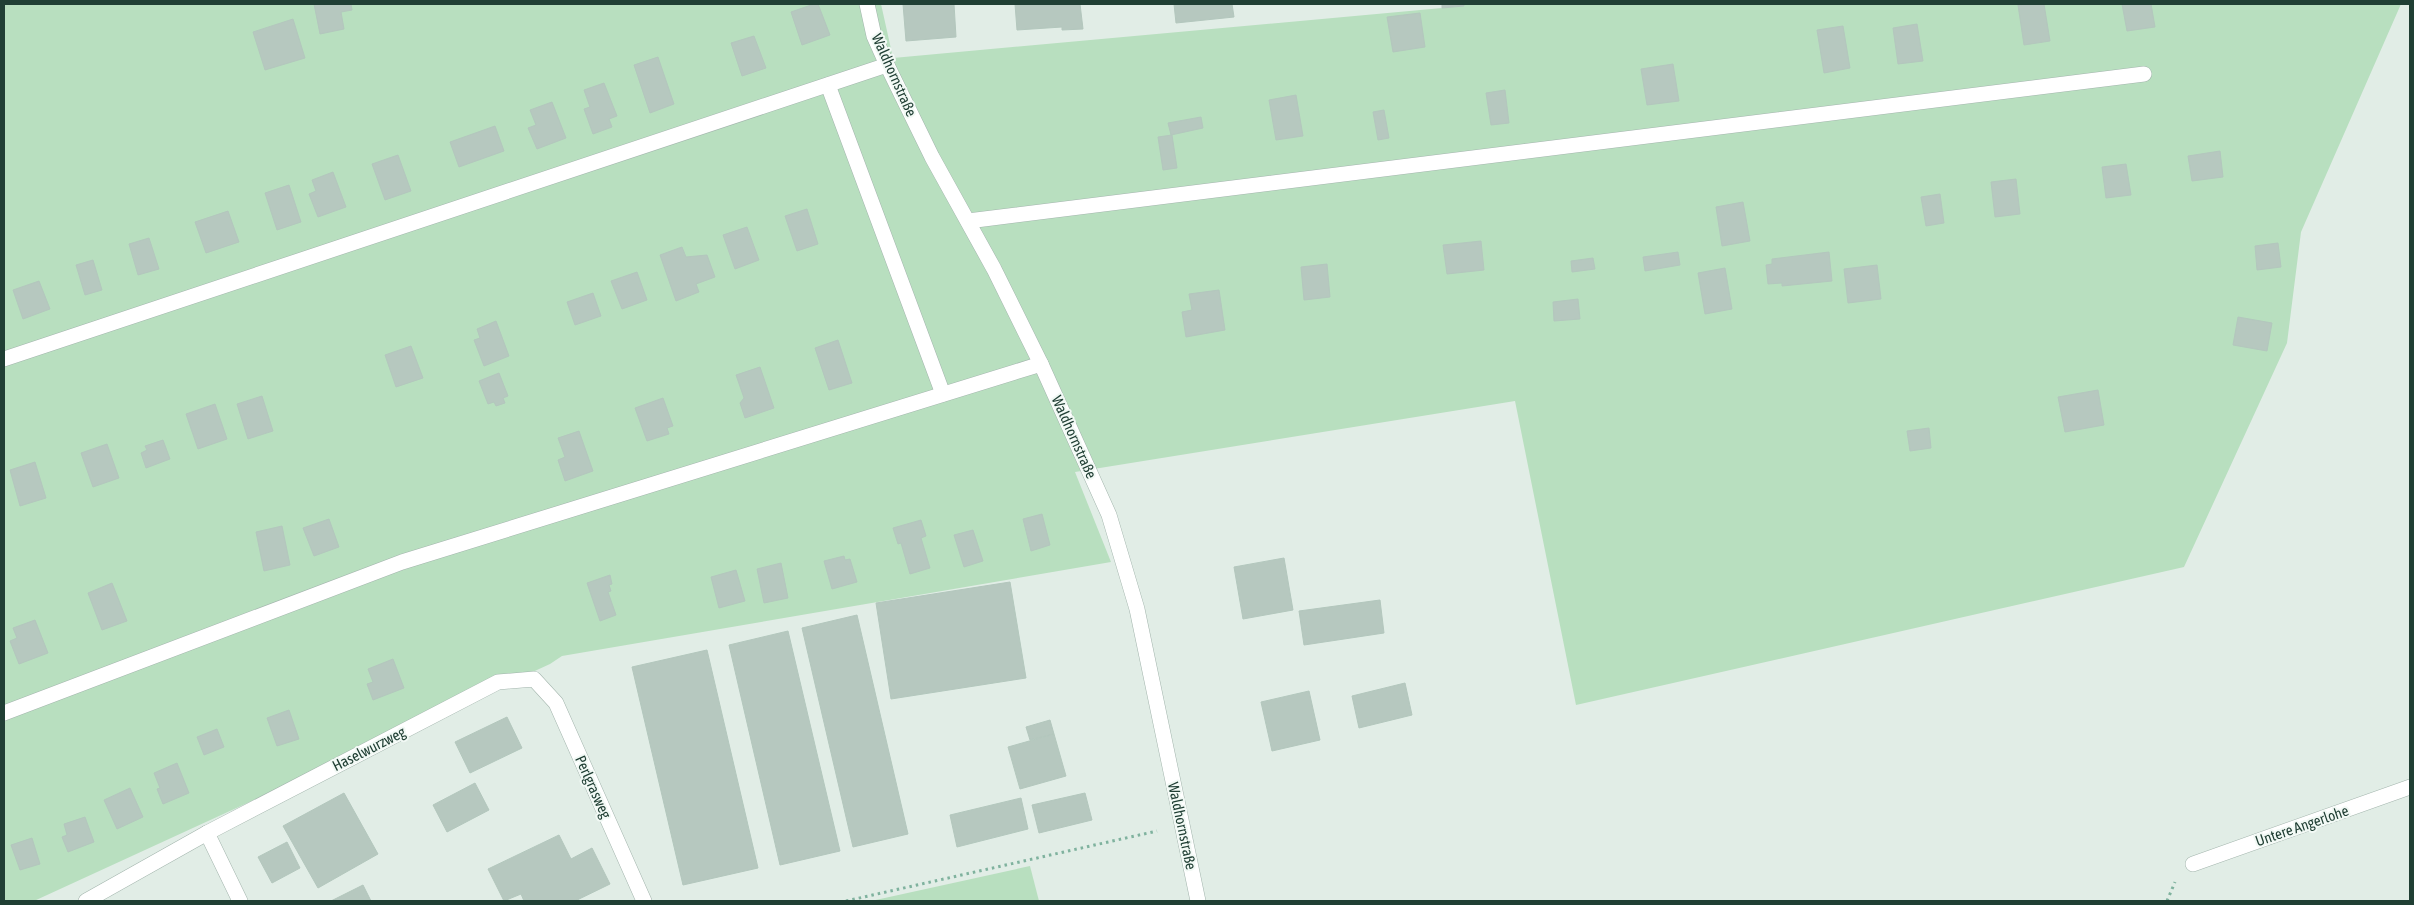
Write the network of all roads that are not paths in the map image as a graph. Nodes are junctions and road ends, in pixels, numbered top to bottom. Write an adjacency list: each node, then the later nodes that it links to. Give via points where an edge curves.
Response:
1 (867, 4): 2 (street, Waldhornstraße, via 874,36)
2 (887, 65): 4 (street); 5 (street, Waldhornstraße)
3 (2144, 74): 5 (street)
4 (828, 85): 6 (street); 8 (street)
5 (968, 221): 7 (street, Waldhornstraße)
6 (4, 359)
7 (1041, 364): 8 (street); 17 (street, Waldhornstraße, via 1109,515 1137,609)
8 (943, 394): 10 (street, via 402,562)
9 (534, 679): 12 (street, Haselwurzweg, via 498,682); 16 (street, Perlgrasweg, via 556,703)
10 (4, 713)
11 (2410, 787): 13 (street, Untere Angerlohe)
12 (207, 833): 14 (street, Haselwurzweg); 15 (street)
13 (2193, 864)
14 (86, 901)
15 (240, 901)
16 (644, 901)
17 (1198, 901)

